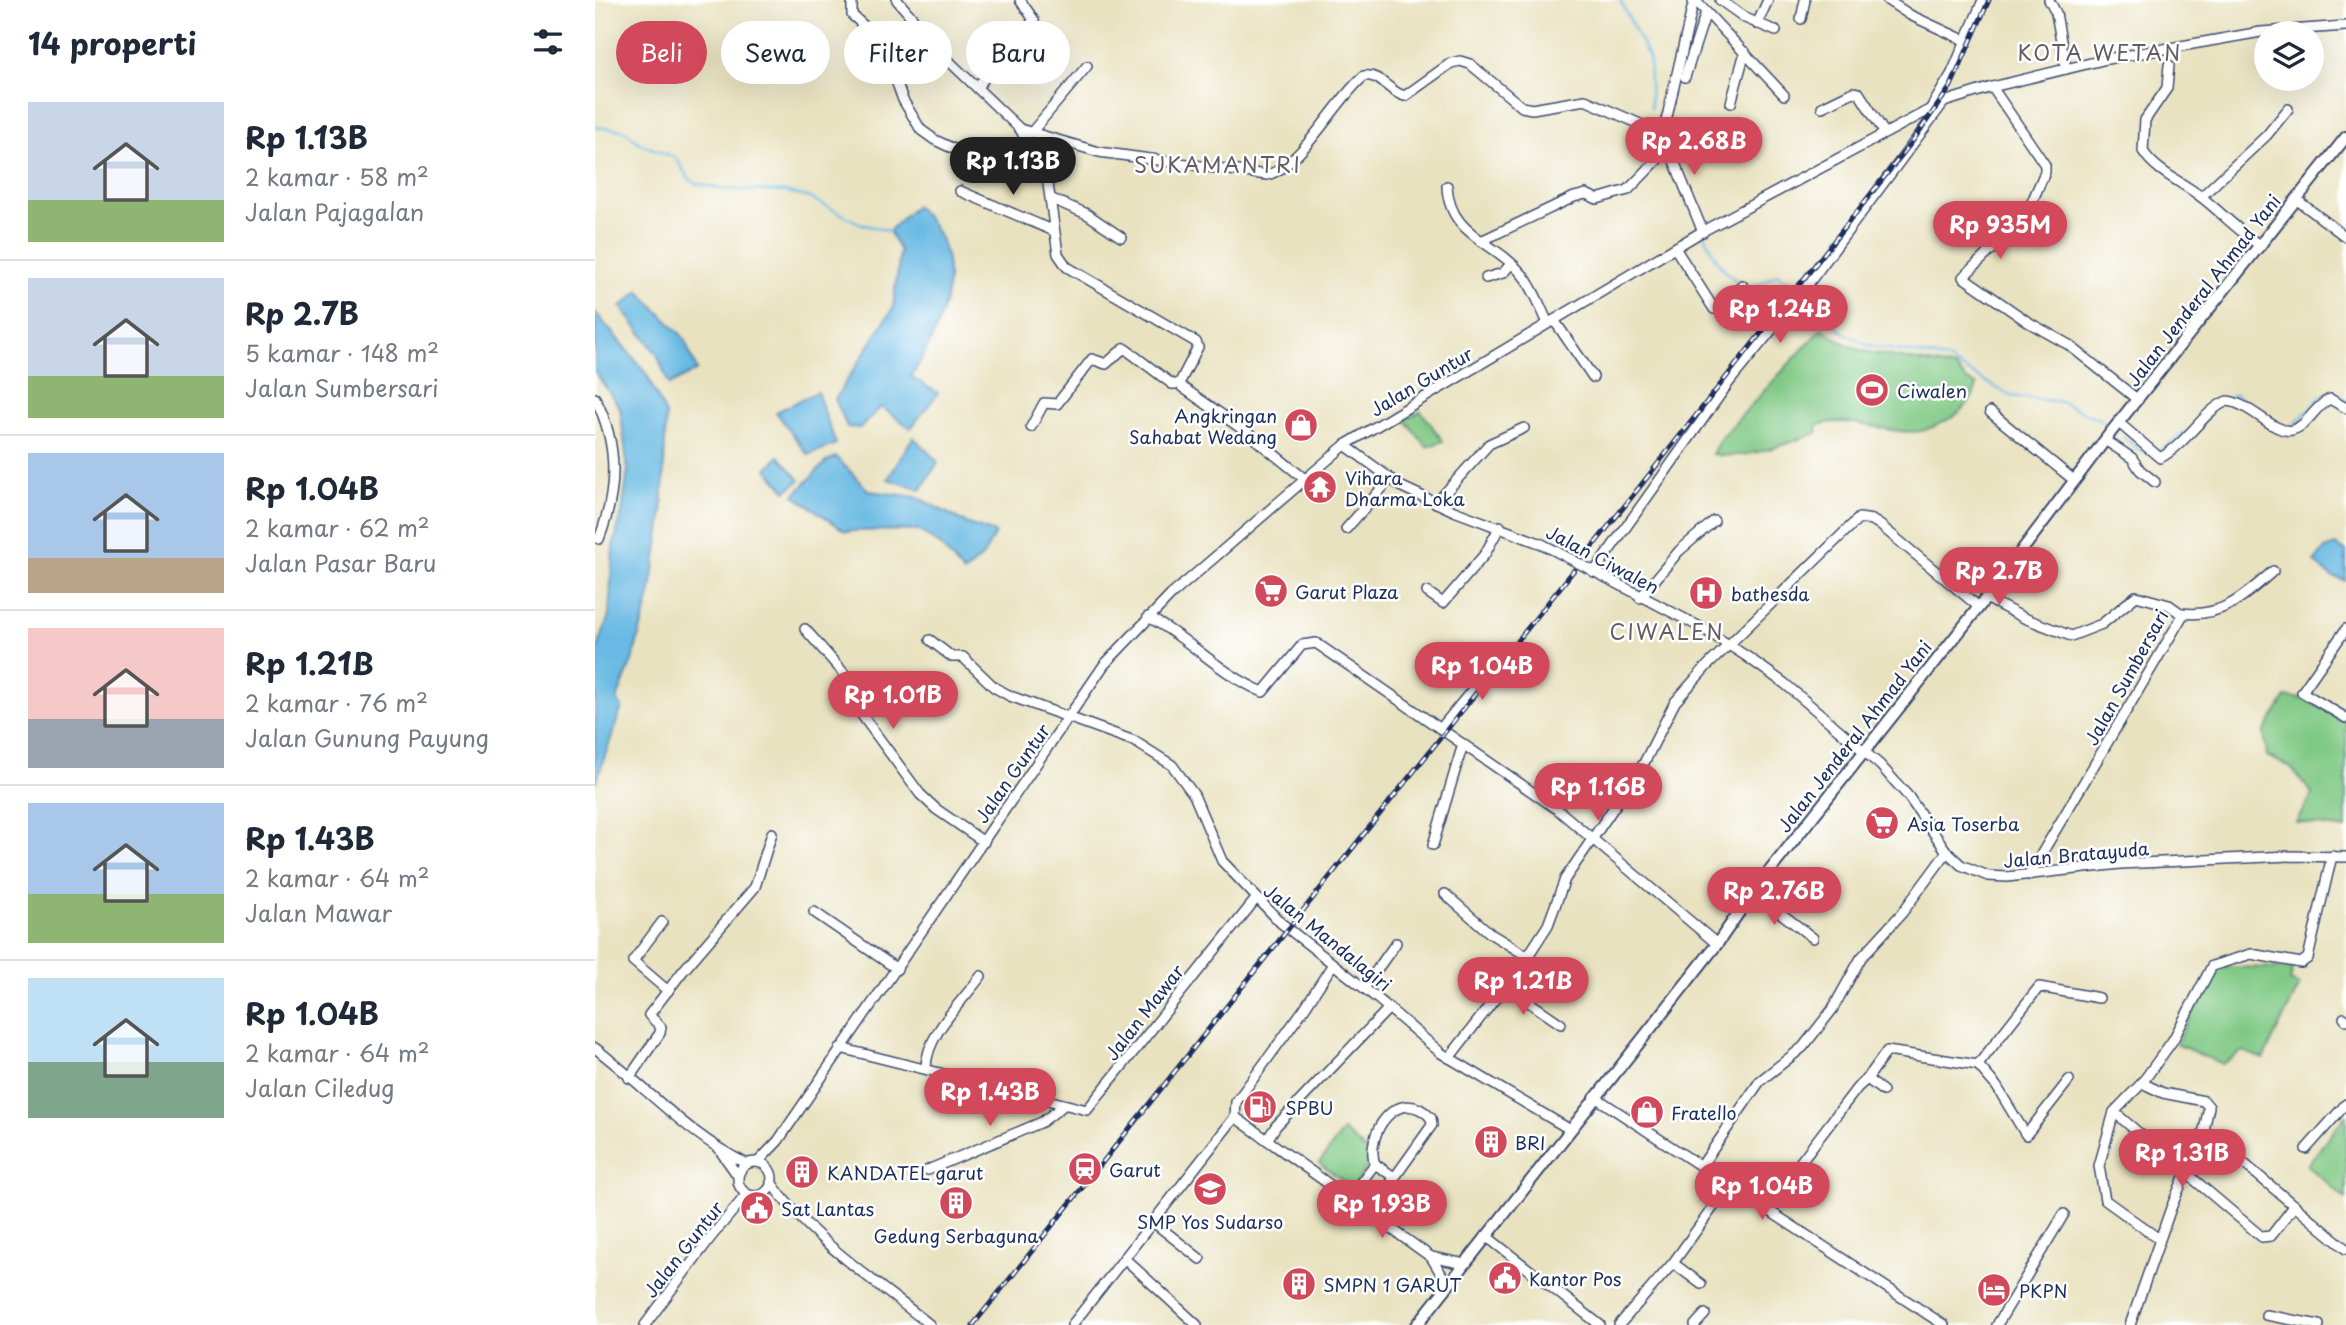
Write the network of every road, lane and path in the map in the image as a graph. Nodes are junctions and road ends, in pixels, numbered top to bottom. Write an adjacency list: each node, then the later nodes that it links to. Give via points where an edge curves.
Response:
1 (852, 0): 35 (street, via 852,15 882,42 911,116 935,141)
2 (897, 0): 22 (street)
3 (1020, 0): 22 (street, via 1034,20)
4 (1694, 0): 11 (street); 33 (street)
5 (1720, 0): 13 (street)
6 (1768, 0): 13 (street)
7 (1805, 0): 12 (street)
8 (1887, 0): 16 (street)
9 (1983, 0): 16 (street)
10 (2049, 0): 20 (street, via 2056,13)
11 (1706, 12): 17 (street); 21 (street)
12 (1801, 19)
13 (1756, 24): 15 (street)
14 (2346, 26): 18 (street, Jalan Guntur, via 2261,32)
15 (1776, 31)
16 (1966, 41): 28 (street)
17 (1745, 52): 24 (street); 26 (street)
18 (2169, 58): 20 (street, Jalan Guntur); 39 (street, via 2167,88 2144,120 2143,150)
19 (1087, 66): 32 (street)
20 (2066, 69): 23 (street, Jalan Guntur)
21 (1685, 77)
22 (977, 87): 30 (street)
23 (1992, 87): 25 (street, Jalan Guntur); 56 (street, via 2045,165 2045,172 2025,218 1963,277 2069,345)
24 (1784, 95)
25 (1944, 102): 28 (street, Jalan Guntur); 74 (street, via 1814,278 1730,382)
26 (1731, 103)
27 (1822, 107): 31 (street, via 1859,93)
28 (1931, 108): 31 (street, Jalan Guntur)
29 (2288, 108): 39 (street, via 2267,135)
30 (1020, 130): 32 (street); 40 (street, via 1047,177)
31 (1884, 132): 43 (street, Jalan Guntur)
32 (1031, 133): 33 (street, via 1099,152 1267,174 1310,140 1364,76 1376,77 1405,96 1460,61 1470,64 1522,107 1585,100)
33 (1664, 134): 36 (street)
34 (2345, 142): 41 (main road, Jalan Jenderal Ahmad Yani)
35 (956, 150)
36 (1667, 150): 43 (street); 46 (street, via 1628,190 1597,199 1585,194 1574,197)
37 (1447, 186): 46 (street, via 1453,215)
38 (960, 191): 42 (street)
39 (2201, 197): 47 (street)
40 (1052, 199): 42 (street); 44 (street, via 1087,214)
41 (2297, 200): 45 (street); 47 (main road, Jalan Jenderal Ahmad Yani)
42 (1054, 231): 54 (street, via 1058,254 1067,267 1198,344)
43 (1703, 232): 48 (street, Jalan Guntur)
44 (1121, 237)
45 (2346, 237)
46 (1481, 241): 49 (street)
47 (2261, 246): 56 (main road, Jalan Jenderal Ahmad Yani)
48 (1675, 248): 51 (street, via 1714,309); 52 (street, Jalan Guntur)
49 (1511, 264): 50 (street, via 1503,273); 52 (street)
50 (1486, 278)
51 (1742, 285)
52 (1551, 321): 53 (street); 63 (street, Jalan Guntur)
53 (1593, 377)
54 (1181, 384): 60 (street, via 1172,384 1124,348 1107,364 1092,359 1057,404 1044,403); 65 (street)
55 (595, 398): 72 (street, via 612,457 611,505)
56 (2138, 400): 59 (main road, Jalan Jenderal Ahmad Yani)
57 (2346, 408): 59 (street, via 2330,398 2294,430 2285,431 2245,405 2227,401 2160,458)
58 (1990, 412): 66 (street)
59 (2119, 423): 62 (main road, Jalan Jenderal Ahmad Yani)
60 (1031, 426)
61 (1524, 428): 68 (street, via 1489,444)
62 (2106, 440): 66 (main road, Jalan Jenderal Ahmad Yani); 67 (street)
63 (1345, 445): 64 (street, Jalan Ciwalen); 65 (street, Jalan Guntur)
64 (1390, 479): 68 (street, Jalan Ciwalen); 71 (street)
65 (1306, 480): 79 (street, Jalan Guntur)
66 (2075, 481): 77 (main road, Jalan Jenderal Ahmad Yani)
67 (2155, 482)
68 (1436, 503): 70 (street, Jalan Ciwalen)
69 (1714, 521): 76 (street, via 1679,551)
70 (1500, 526): 74 (street, Jalan Ciwalen); 75 (street, via 1485,554 1443,603)
71 (1346, 529)
72 (599, 539)
73 (2273, 570): 78 (street, via 2229,607 2210,614)
74 (1594, 572): 76 (street, Jalan Ciwalen)
75 (1427, 592)
76 (1640, 598): 83 (street, Jalan Ciwalen)
77 (1983, 602): 78 (street, Jalan Sumbersari, via 2071,636 2102,624 2136,596); 83 (street, via 1880,525 1859,518); 89 (main road, Jalan Jenderal Ahmad Yani)
78 (2182, 613): 97 (street, Jalan Sumbersari)
79 (1148, 617): 85 (street, Jalan Guntur, via 1104,665); 87 (street, via 1168,627 1222,671 1263,692 1302,645 1316,643)
80 (805, 629): 92 (street, via 848,676 855,687 849,696 853,703 920,793)
81 (2346, 629): 86 (street, via 2302,692)
82 (930, 640): 85 (street, Jalan Mandalagiri, via 952,657 963,657 1002,691 1039,708)
83 (1729, 645): 89 (street, Jalan Ciwalen, via 1784,683); 91 (street, via 1675,702 1644,763)
84 (1500, 656): 87 (street)
85 (1072, 716): 92 (street, Jalan Guntur); 100 (street, Jalan Mandalagiri, via 1134,741 1172,765 1194,795 1222,861)
86 (2346, 718)
87 (1437, 726): 88 (street)
88 (1463, 744): 91 (street); 93 (street)
89 (1864, 752): 94 (street, Jalan Bratayuda, via 1908,796); 98 (main road, Jalan Jenderal Ahmad Yani)
90 (772, 833): 112 (street, via 755,887)
91 (1595, 839): 105 (street); 106 (street, via 1565,879 1548,925)
92 (983, 842): 108 (street, Jalan Guntur)
93 (1433, 845)
94 (1947, 852): 97 (street, Jalan Bratayuda, via 1961,865 1988,876); 140 (street, via 1861,958 1832,1010 1803,1047 1760,1081)
95 (2332, 856): 96 (street, Jalan Bratayuda); 97 (street, Jalan Bratayuda, via 2120,864); 124 (street, via 2308,958 2301,963 2251,954 2212,966 2173,1040)
96 (2346, 857)
97 (2029, 875)
98 (1753, 892): 103 (street); 105 (main road, Jalan Jenderal Ahmad Yani)
99 (1445, 894): 106 (street, via 1491,934)
100 (1255, 900): 107 (street, Jalan Mandalagiri); 128 (street, Jalan Mawar, via 1093,1104 1087,1110)
101 (814, 912): 108 (street)
102 (662, 922): 112 (street, via 633,961)
103 (1813, 938)
104 (1396, 943): 111 (street)
105 (1717, 944): 126 (main road, Jalan Jenderal Ahmad Yani)
106 (1527, 956): 110 (street)
107 (1333, 964): 111 (street, Jalan Mandalagiri); 130 (street, via 1235,1102)
108 (897, 969): 117 (street, Jalan Guntur)
109 (981, 976): 120 (street, via 940,1027 926,1053)
110 (1504, 985): 115 (street); 118 (street)
111 (1364, 988): 114 (street, Jalan Mandalagiri)
112 (668, 991): 121 (street, via 649,1015 661,1027 660,1033)
113 (2099, 998): 119 (street, via 2039,987)
114 (1389, 1008): 118 (street, Jalan Mandalagiri); 133 (street)
115 (1560, 1024)
116 (595, 1048): 121 (street)
117 (840, 1048): 120 (street, Jalan Mawar); 134 (street, Jalan Guntur)
118 (1449, 1058): 131 (street, Jalan Mandalagiri)
119 (1978, 1065): 122 (street, via 1887,1051); 123 (street, via 2026,1135)
120 (926, 1068): 128 (street, Jalan Mawar)
121 (629, 1078): 136 (street)
122 (1867, 1079): 125 (street); 154 (street, via 1834,1115)
123 (2070, 1080)
124 (2142, 1083): 129 (street); 132 (street, via 2206,1103)
125 (1883, 1091)
126 (1595, 1097): 131 (main road, Jalan Jenderal Ahmad Yani); 140 (street)
127 (2346, 1104): 135 (street)
128 (1065, 1105): 142 (street, via 1042,1122)
129 (2114, 1112): 143 (street); 158 (street, via 2099,1166 2102,1194)
130 (1235, 1117): 133 (street); 156 (street)
131 (1569, 1129): 157 (main road, Jalan Jenderal Ahmad Yani)
132 (2204, 1130): 143 (street); 152 (street)
133 (1267, 1140): 151 (street)
134 (778, 1141): 137 (street, Jalan Guntur); 141 (street, Jalan Guntur)
135 (2306, 1149)
136 (720, 1151): 138 (street); 144 (street)
137 (758, 1162): 138 (street); 141 (street)
138 (747, 1164): 144 (street)
139 (1375, 1164): 145 (street); 145 (street, via 1374,1138 1391,1114 1409,1104 1425,1111 1432,1120 1428,1133); 151 (street)
140 (1702, 1165): 147 (street)
141 (768, 1168): 146 (street)
142 (928, 1170)
143 (2187, 1173): 152 (street, via 2262,1237 2271,1236); 158 (street)
144 (738, 1176): 149 (street, via 739,1186)
145 (1394, 1177): 148 (street)
146 (771, 1182): 150 (street); 153 (street)
147 (1730, 1185): 154 (street); 163 (street)
148 (1385, 1191)
149 (747, 1194): 150 (street); 169 (street, Jalan Guntur)
150 (763, 1194): 153 (street)
151 (1348, 1199): 160 (street)
152 (2295, 1205): 159 (street)
153 (787, 1206): 170 (street)
154 (1766, 1207): 177 (street)
155 (2064, 1214): 178 (street)
156 (1152, 1221): 161 (street); 162 (street)
157 (1486, 1236): 164 (main road, Jalan Jenderal Ahmad Yani); 174 (street)
158 (2159, 1239): 179 (street)
159 (2346, 1249)
160 (1431, 1257): 164 (street); 166 (street)
161 (1124, 1258): 171 (street); 172 (street)
162 (1200, 1259)
163 (1673, 1263): 165 (street); 175 (street)
164 (1465, 1264): 166 (main road, Jalan Jenderal Ahmad Yani)
165 (1701, 1284)
166 (1448, 1285): 173 (main road, Jalan Jenderal Ahmad Yani)
167 (1705, 1314): 176 (street)
168 (2266, 1315): 180 (street)
169 (645, 1325)
170 (930, 1325)
171 (1072, 1325)
172 (1197, 1325)
173 (1417, 1325)
174 (1600, 1325)
175 (1619, 1325)
176 (1695, 1325)
177 (1944, 1325)
178 (1997, 1325)
179 (2130, 1325)
180 (2319, 1325)

